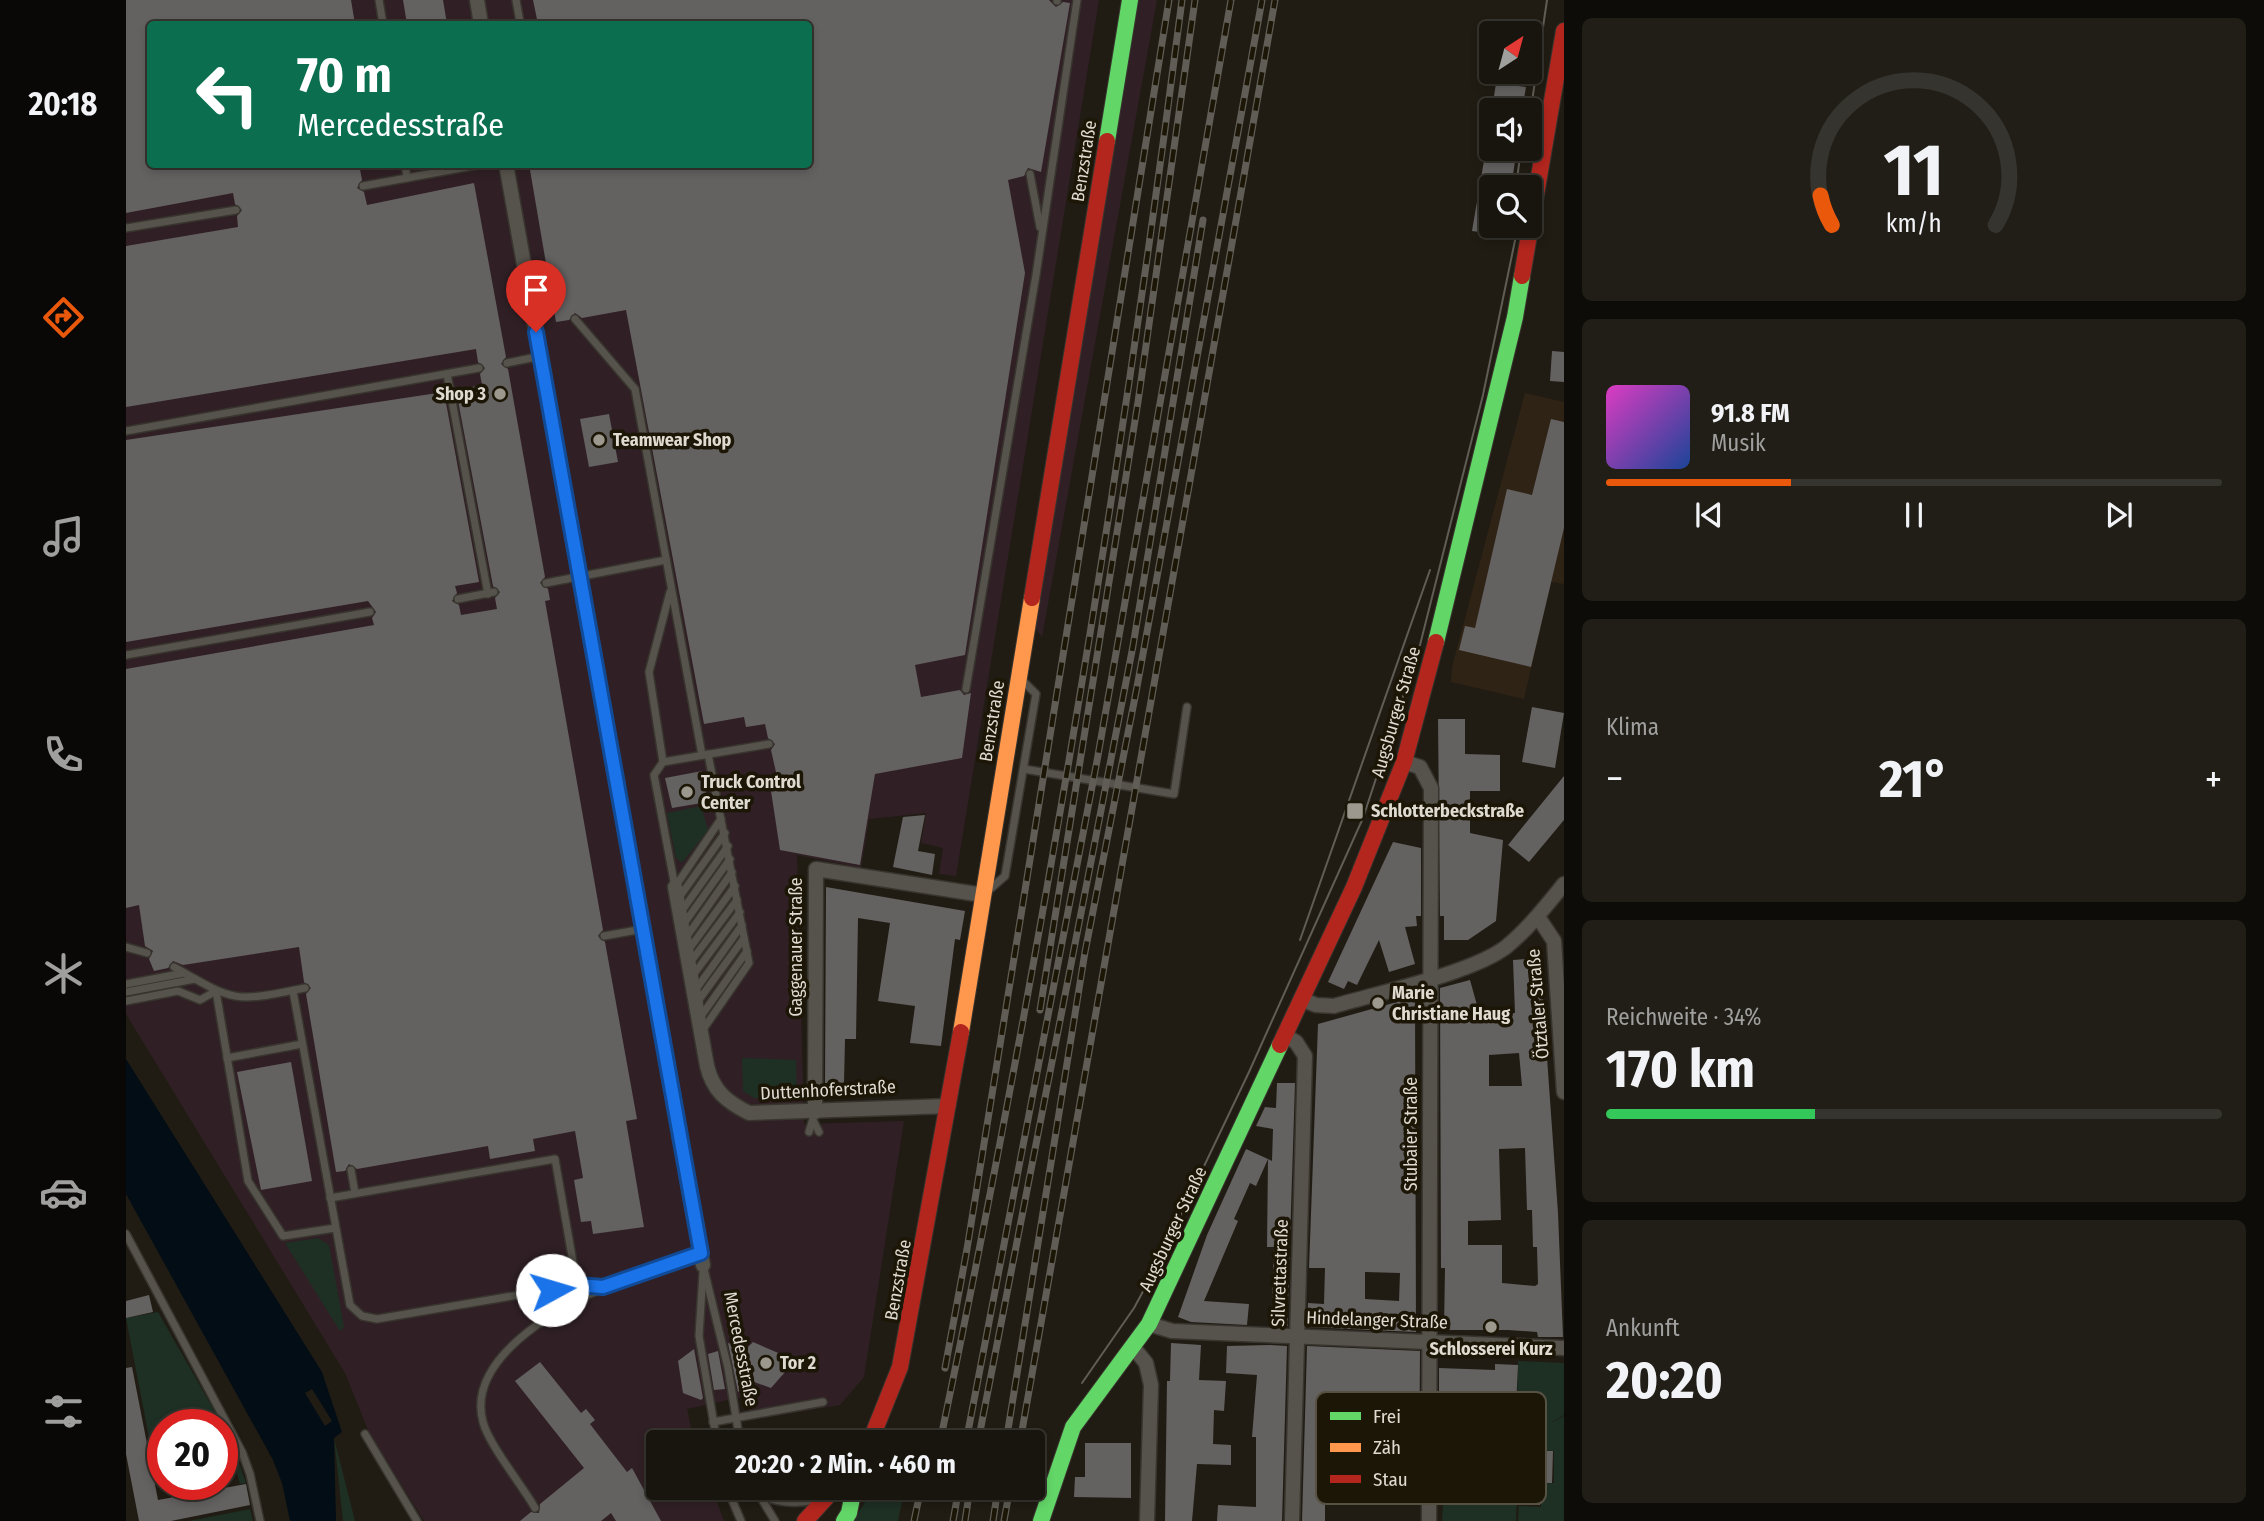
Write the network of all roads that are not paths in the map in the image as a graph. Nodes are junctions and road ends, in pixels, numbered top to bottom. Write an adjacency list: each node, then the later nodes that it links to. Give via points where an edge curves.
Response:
1 (379, 0): 6 (lane)
2 (477, 0): 7 (street)
3 (516, 0): 8 (lane)
4 (1077, 0): 19 (lane)
5 (1130, 0): 34 (main road, Benzstraße)
6 (382, 21)
7 (480, 21)
8 (520, 21)
9 (1564, 31): 14 (main road, Augsburger Straße)
10 (406, 168): 15 (lane)
11 (461, 168): 15 (lane)
12 (507, 168): 22 (street, Mercedesstraße)
13 (1030, 174): 19 (lane)
14 (1538, 175)
15 (407, 178): 16 (lane)
16 (363, 186)
17 (236, 210): 18 (lane)
18 (126, 228)
19 (1042, 234): 35 (lane)
20 (1527, 238): 40 (main road, Augsburger Straße, via 1515,317)
21 (575, 319): 27 (lane, via 635,389)
22 (541, 356): 23 (lane); 28 (street, Mercedesstraße)
23 (507, 363)
24 (480, 368): 25 (lane)
25 (447, 374): 26 (lane); 31 (lane, via 491,593)
26 (126, 430)
27 (666, 560): 28 (lane); 30 (lane)
28 (580, 577): 29 (lane); 54 (street, Mercedesstraße)
29 (547, 583)
30 (671, 588): 38 (lane); 39 (lane, via 649,672)
31 (458, 599)
32 (370, 612): 33 (lane)
33 (126, 655)
34 (1019, 677): 41 (lane, via 1036,694); 49 (main road, Benzstraße)
35 (966, 689)
36 (1187, 707): 41 (lane, via 1174,794)
37 (769, 744): 38 (lane)
38 (705, 755): 39 (lane); 42 (lane)
39 (663, 762): 60 (lane, via 654,775)
40 (1404, 762): 63 (street, Stubaier Straße, via 1420,767 1431,788); 70 (main road, Augsburger Straße, via 1376,837)
41 (1024, 769): 49 (lane, via 1005,876)
42 (721, 819): 43 (lane); 60 (lane)
43 (725, 832): 44 (lane); 60 (lane)
44 (728, 846): 45 (lane); 60 (lane)
45 (730, 859): 46 (lane); 60 (lane)
46 (732, 872): 48 (lane); 60 (lane)
47 (1564, 884): 52 (street)
48 (735, 886): 50 (lane); 60 (lane)
49 (983, 895): 76 (main road, Benzstraße); 77 (street, Gaggenauer Straße, via 816,869)
50 (737, 900): 51 (lane); 60 (lane)
51 (740, 912): 53 (lane); 60 (lane)
52 (1538, 916): 63 (street, via 1504,948); 75 (street, Ötztaler Straße, via 1554,942)
53 (742, 925): 56 (lane); 60 (lane)
54 (643, 929): 55 (lane); 85 (street, Mercedesstraße)
55 (604, 936)
56 (744, 938): 58 (lane); 60 (lane)
57 (126, 947): 59 (lane)
58 (747, 951): 60 (lane); 60 (lane, via 749,963)
59 (147, 953)
60 (688, 959): 77 (street, Duttenhoferstraße, via 711,1081 731,1104 749,1113)
61 (174, 967): 62 (lane)
62 (185, 973): 64 (lane); 65 (lane)
63 (1430, 978): 70 (street, via 1334,1006); 90 (street, Stubaier Straße)
64 (196, 979): 67 (lane); 69 (lane)
65 (126, 984)
66 (305, 988): 68 (lane)
67 (216, 991): 68 (lane, via 239,999); 71 (lane, via 200,1000 174,991); 74 (lane)
68 (293, 991): 73 (lane)
69 (126, 992)
70 (1301, 999): 72 (main road, Augsburger Straße)
71 (126, 1000)
72 (1284, 1035): 88 (main road, Augsburger Straße); 89 (street, Silvrettastraße, via 1296,1042 1305,1056)
73 (302, 1044): 74 (lane); 82 (lane)
74 (227, 1058): 83 (lane, via 248,1181 283,1236)
75 (1564, 1092)
76 (948, 1106): 77 (street, Duttenhoferstraße); 99 (main road, Benzstraße, via 900,1367)
77 (814, 1117): 78 (lane); 79 (lane)
78 (809, 1132)
79 (819, 1132)
80 (351, 1170): 81 (lane)
81 (355, 1193): 82 (lane); 86 (lane, via 555,1159)
82 (330, 1198): 83 (lane)
83 (335, 1228): 86 (lane, via 350,1305 362,1316 377,1319)
84 (126, 1234): 108 (lane, via 242,1452)
85 (702, 1259): 87 (lane); 95 (lane, Mercedesstraße); 96 (lane, Mercedesstraße, via 699,1336)
86 (577, 1285): 87 (lane)
87 (603, 1287): 107 (lane, via 561,1309 526,1335 483,1383 483,1423)
88 (1149, 1324): 89 (street, Hindelanger Straße, via 1172,1331); 91 (main road, Augsburger Straße)
89 (1297, 1336): 90 (street, Hindelanger Straße); 116 (street, Silvrettastraße)
90 (1432, 1340): 92 (street, Hindelanger Straße); 93 (street, Stubaier Straße)
91 (1133, 1347): 114 (main road, Augsburger Straße, via 1073,1427); 115 (street, via 1146,1363 1151,1385)
92 (1564, 1348)
93 (1431, 1392)
94 (823, 1402): 95 (lane)
95 (735, 1416): 96 (lane); 98 (lane, Mercedesstraße)
96 (713, 1422): 97 (lane, Mercedesstraße)
97 (715, 1430)
98 (738, 1430)
99 (875, 1430)
100 (365, 1434): 109 (lane)
101 (732, 1500): 110 (lane)
102 (762, 1500): 111 (lane)
103 (778, 1500): 104 (lane)
104 (810, 1500)
105 (823, 1500): 112 (main road)
106 (852, 1500): 113 (main road)
107 (535, 1508)
108 (260, 1521)
109 (417, 1521)
110 (741, 1521)
111 (775, 1521)
112 (805, 1521)
113 (844, 1521)
114 (1041, 1521)
115 (1147, 1521)
116 (1292, 1521)

